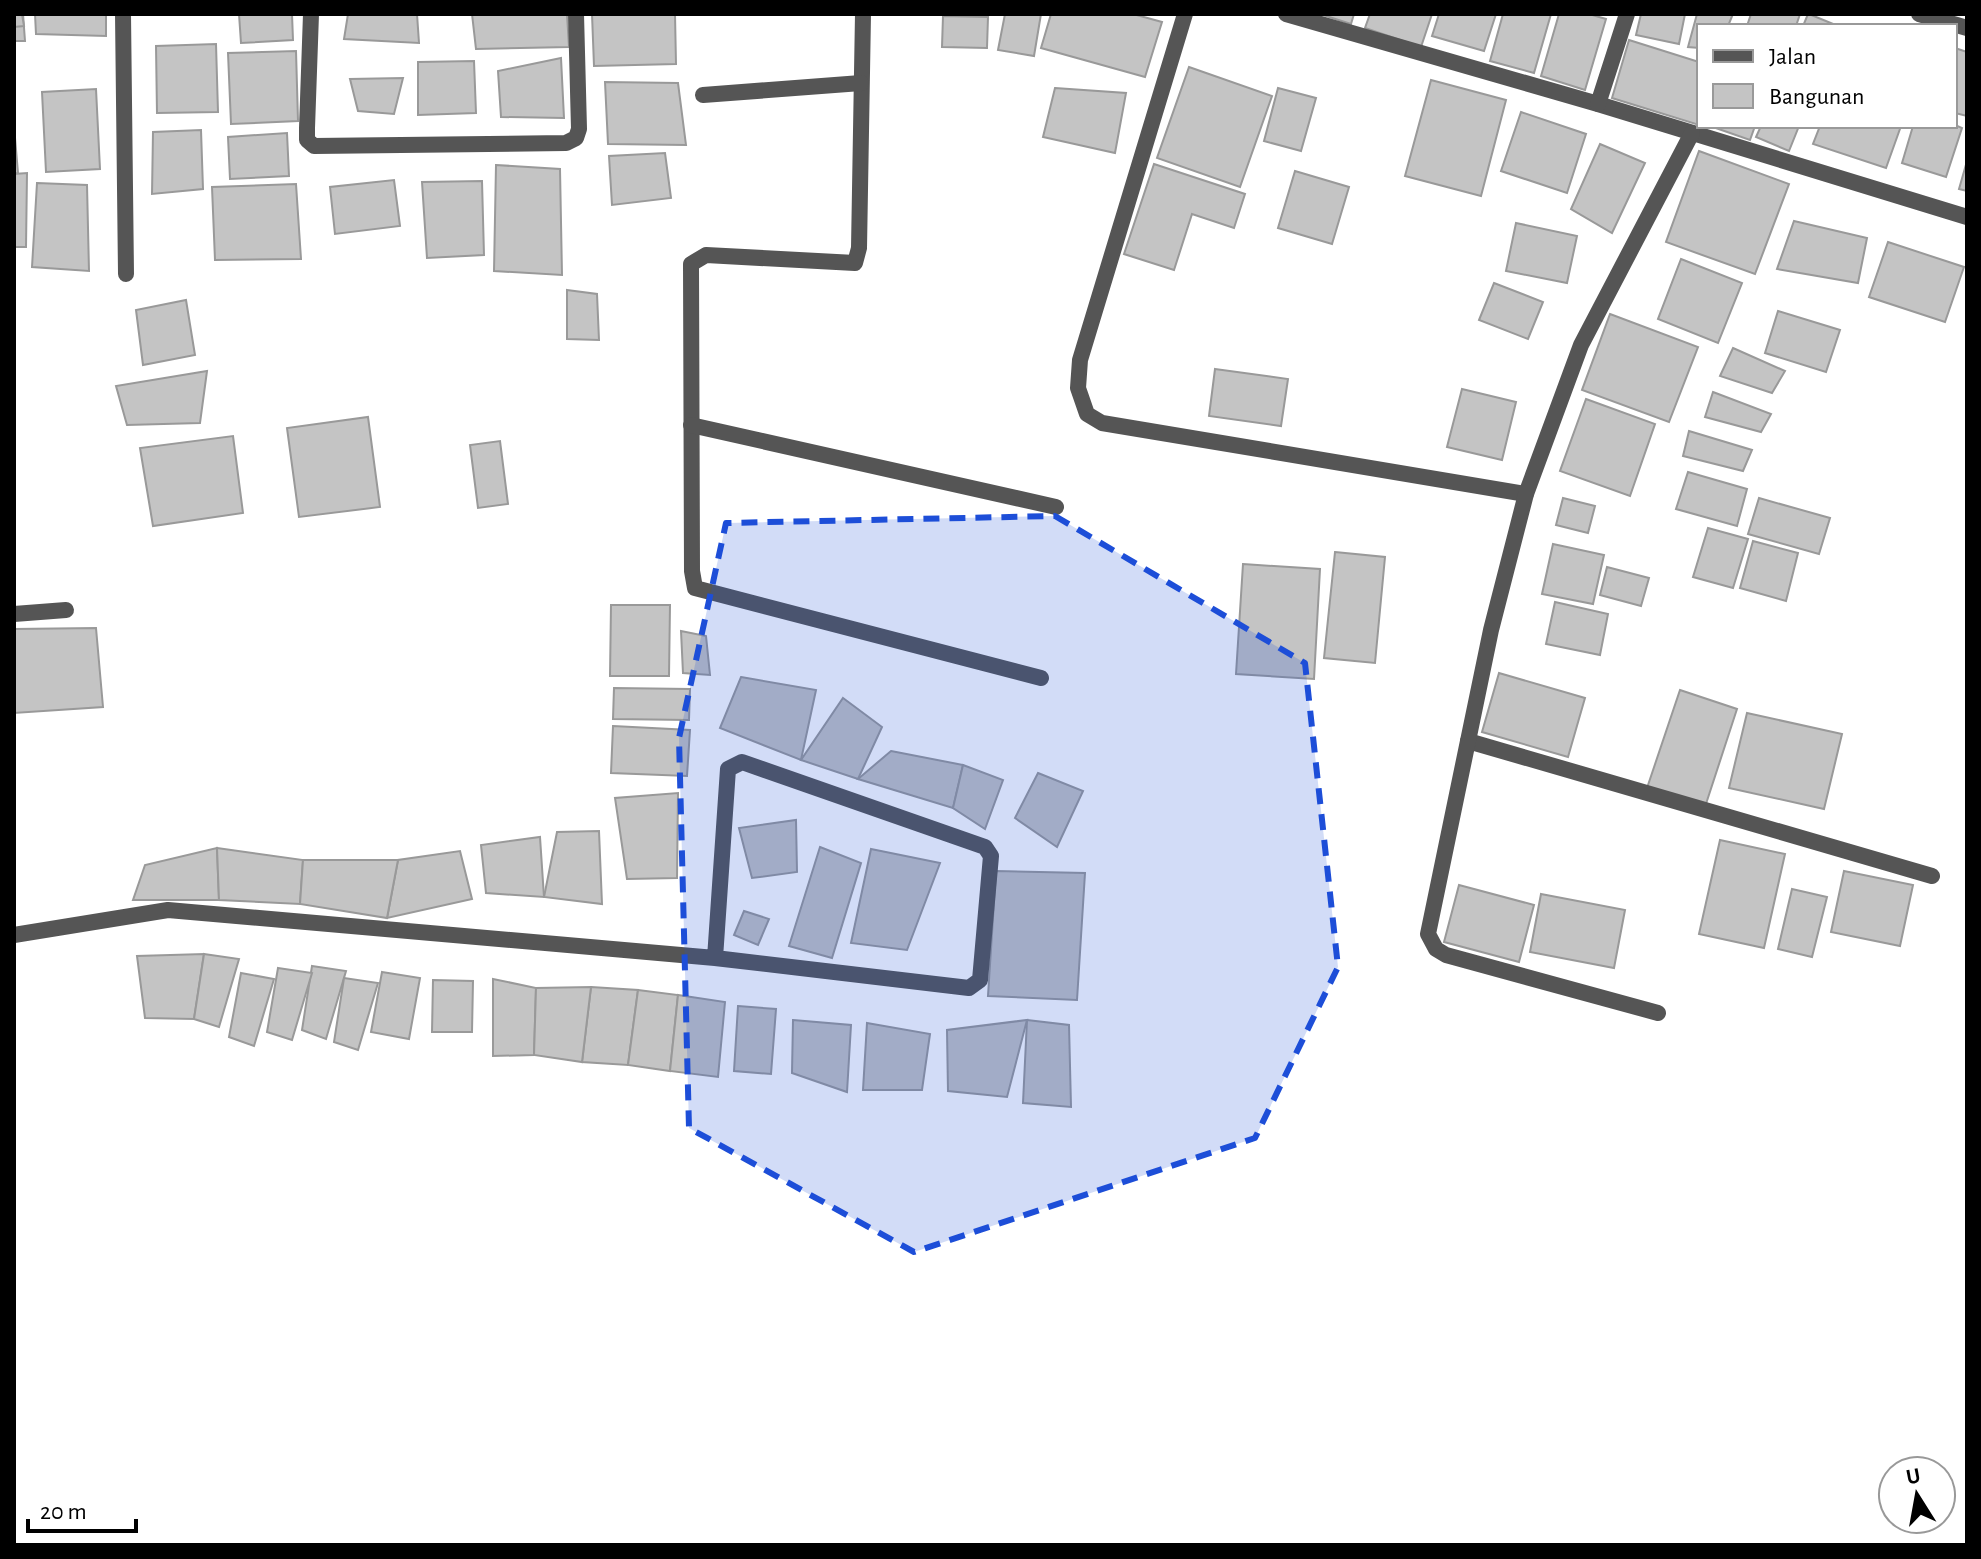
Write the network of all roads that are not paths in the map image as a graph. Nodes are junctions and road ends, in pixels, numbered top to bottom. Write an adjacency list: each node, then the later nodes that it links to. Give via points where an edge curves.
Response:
1 (123, 14): 15 (street)
2 (311, 14): 3 (street, via 307,140 314,146 566,143 576,138)
3 (576, 14)
4 (863, 14): 10 (street)
5 (1185, 14): 17 (street, via 1080,360 1078,388 1087,414 1102,423)
6 (1286, 14): 12 (street)
7 (1627, 14): 12 (street)
8 (1919, 14): 9 (street)
9 (1953, 24)
10 (861, 83): 11 (street); 16 (street, via 855,263 706,255 691,264)
11 (703, 95)
12 (1598, 104): 13 (street)
13 (1692, 133): 14 (street); 17 (street, via 1581,345)
14 (1967, 217)
15 (126, 274)
16 (691, 425): 18 (street); 21 (street, via 695,588)
17 (1526, 494): 22 (street)
18 (1056, 507)
19 (66, 610): 20 (street)
20 (14, 614)
21 (1041, 678)
22 (1468, 741): 23 (street); 26 (street, via 1428,934 1436,949)
23 (1932, 876)
24 (14, 935): 25 (street, via 168,910)
25 (715, 958): 25 (street, via 728,769 742,762 989,850 980,980 969,988)
26 (1658, 1013)

